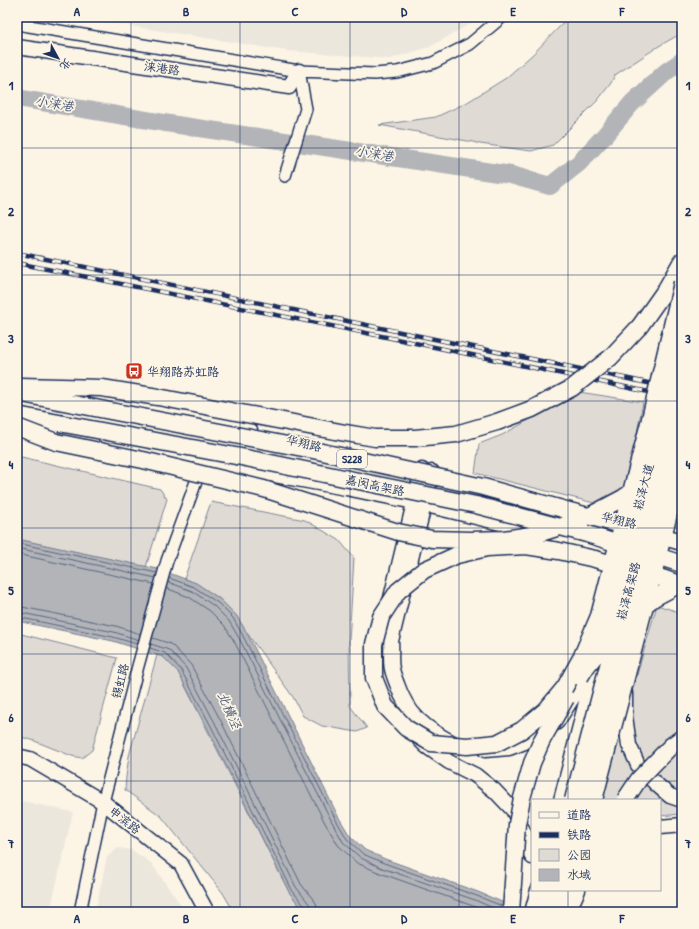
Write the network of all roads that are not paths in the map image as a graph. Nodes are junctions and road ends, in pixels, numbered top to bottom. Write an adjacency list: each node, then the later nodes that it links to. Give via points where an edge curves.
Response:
1 (502, 17): 4 (street, via 470,44 433,63 397,72 375,74)
2 (17, 24): 4 (street)
3 (17, 47): 4 (main road, 涞港路, via 289,87)
4 (299, 70): 5 (street, via 306,110)
5 (285, 176)
6 (682, 261): 11 (highway, bridge, via 640,326 610,358 572,388 497,422 456,434 375,438 109,389)
7 (682, 283): 25 (highway, bridge, via 650,419 616,548 612,563 610,570 599,616 565,687 546,710 522,730 497,743 467,746 431,743 406,728 385,706 374,678 374,644 381,617 398,591 424,570 457,555 487,548 526,546 595,559 602,561 609,563 616,565 665,579)
8 (682, 336): 26 (main road, 崧泽大道, bridge)
9 (17, 381): 19 (main road, 华翔路, via 156,409)
10 (682, 382): 31 (highway, 崧泽高架路, bridge)
11 (17, 386)
12 (17, 393): 22 (highway, 嘉闵高架路 / S228, bridge, via 313,450 483,487)
13 (17, 415): 23 (highway, 嘉闵高架路 / S228, bridge, via 233,455 476,505 587,534)
14 (17, 426): 16 (highway, bridge, via 56,442 264,489 398,532 432,539 504,539 538,534 560,527 589,516 623,498 661,473); 17 (main road)
15 (682, 436): 32 (highway, 崧泽高架路, bridge)
16 (682, 452)
17 (203, 461): 20 (main road); 36 (street, 锡虹路, via 167,561)
18 (682, 468): 27 (main road, bridge)
19 (427, 471): 20 (main road); 21 (main road, 华翔路)
20 (419, 503): 24 (main road, via 567,539); 26 (main road, bridge, via 391,641 392,669 400,693 406,705 421,722 441,737 467,749 509,748 530,740 557,722); 39 (main road, bridge, via 381,640 380,681 395,714 409,730 449,762 475,775 513,810 526,835)
21 (682, 536)
22 (682, 542)
23 (682, 564)
24 (682, 577)
25 (682, 584): 49 (highway, bridge, via 654,598 631,615 609,638 587,666 542,740 532,763 517,824)
26 (596, 663): 30 (main road, 崧泽大道)
27 (624, 689): 33 (main road, bridge); 35 (main road, bridge, via 629,745 638,765 670,796)
28 (682, 738): 34 (highway, bridge, via 639,779)
29 (17, 756): 36 (main road, 申滨路, via 30,759)
30 (561, 799)
31 (573, 799)
32 (586, 799)
33 (595, 799)
34 (625, 799)
35 (682, 800)
36 (103, 802): 47 (street, 锡虹路); 48 (main road, 申滨路, via 181,864)
37 (682, 825): 38 (main road)
38 (661, 827)
39 (531, 853)
40 (534, 891): 46 (main road)
41 (538, 891): 46 (main road)
42 (548, 891): 46 (highway)
43 (562, 891): 50 (highway)
44 (571, 891): 51 (main road)
45 (576, 891): 51 (highway)
46 (536, 910)
47 (80, 912)
48 (207, 912)
49 (511, 912)
50 (556, 912)
51 (566, 912)

